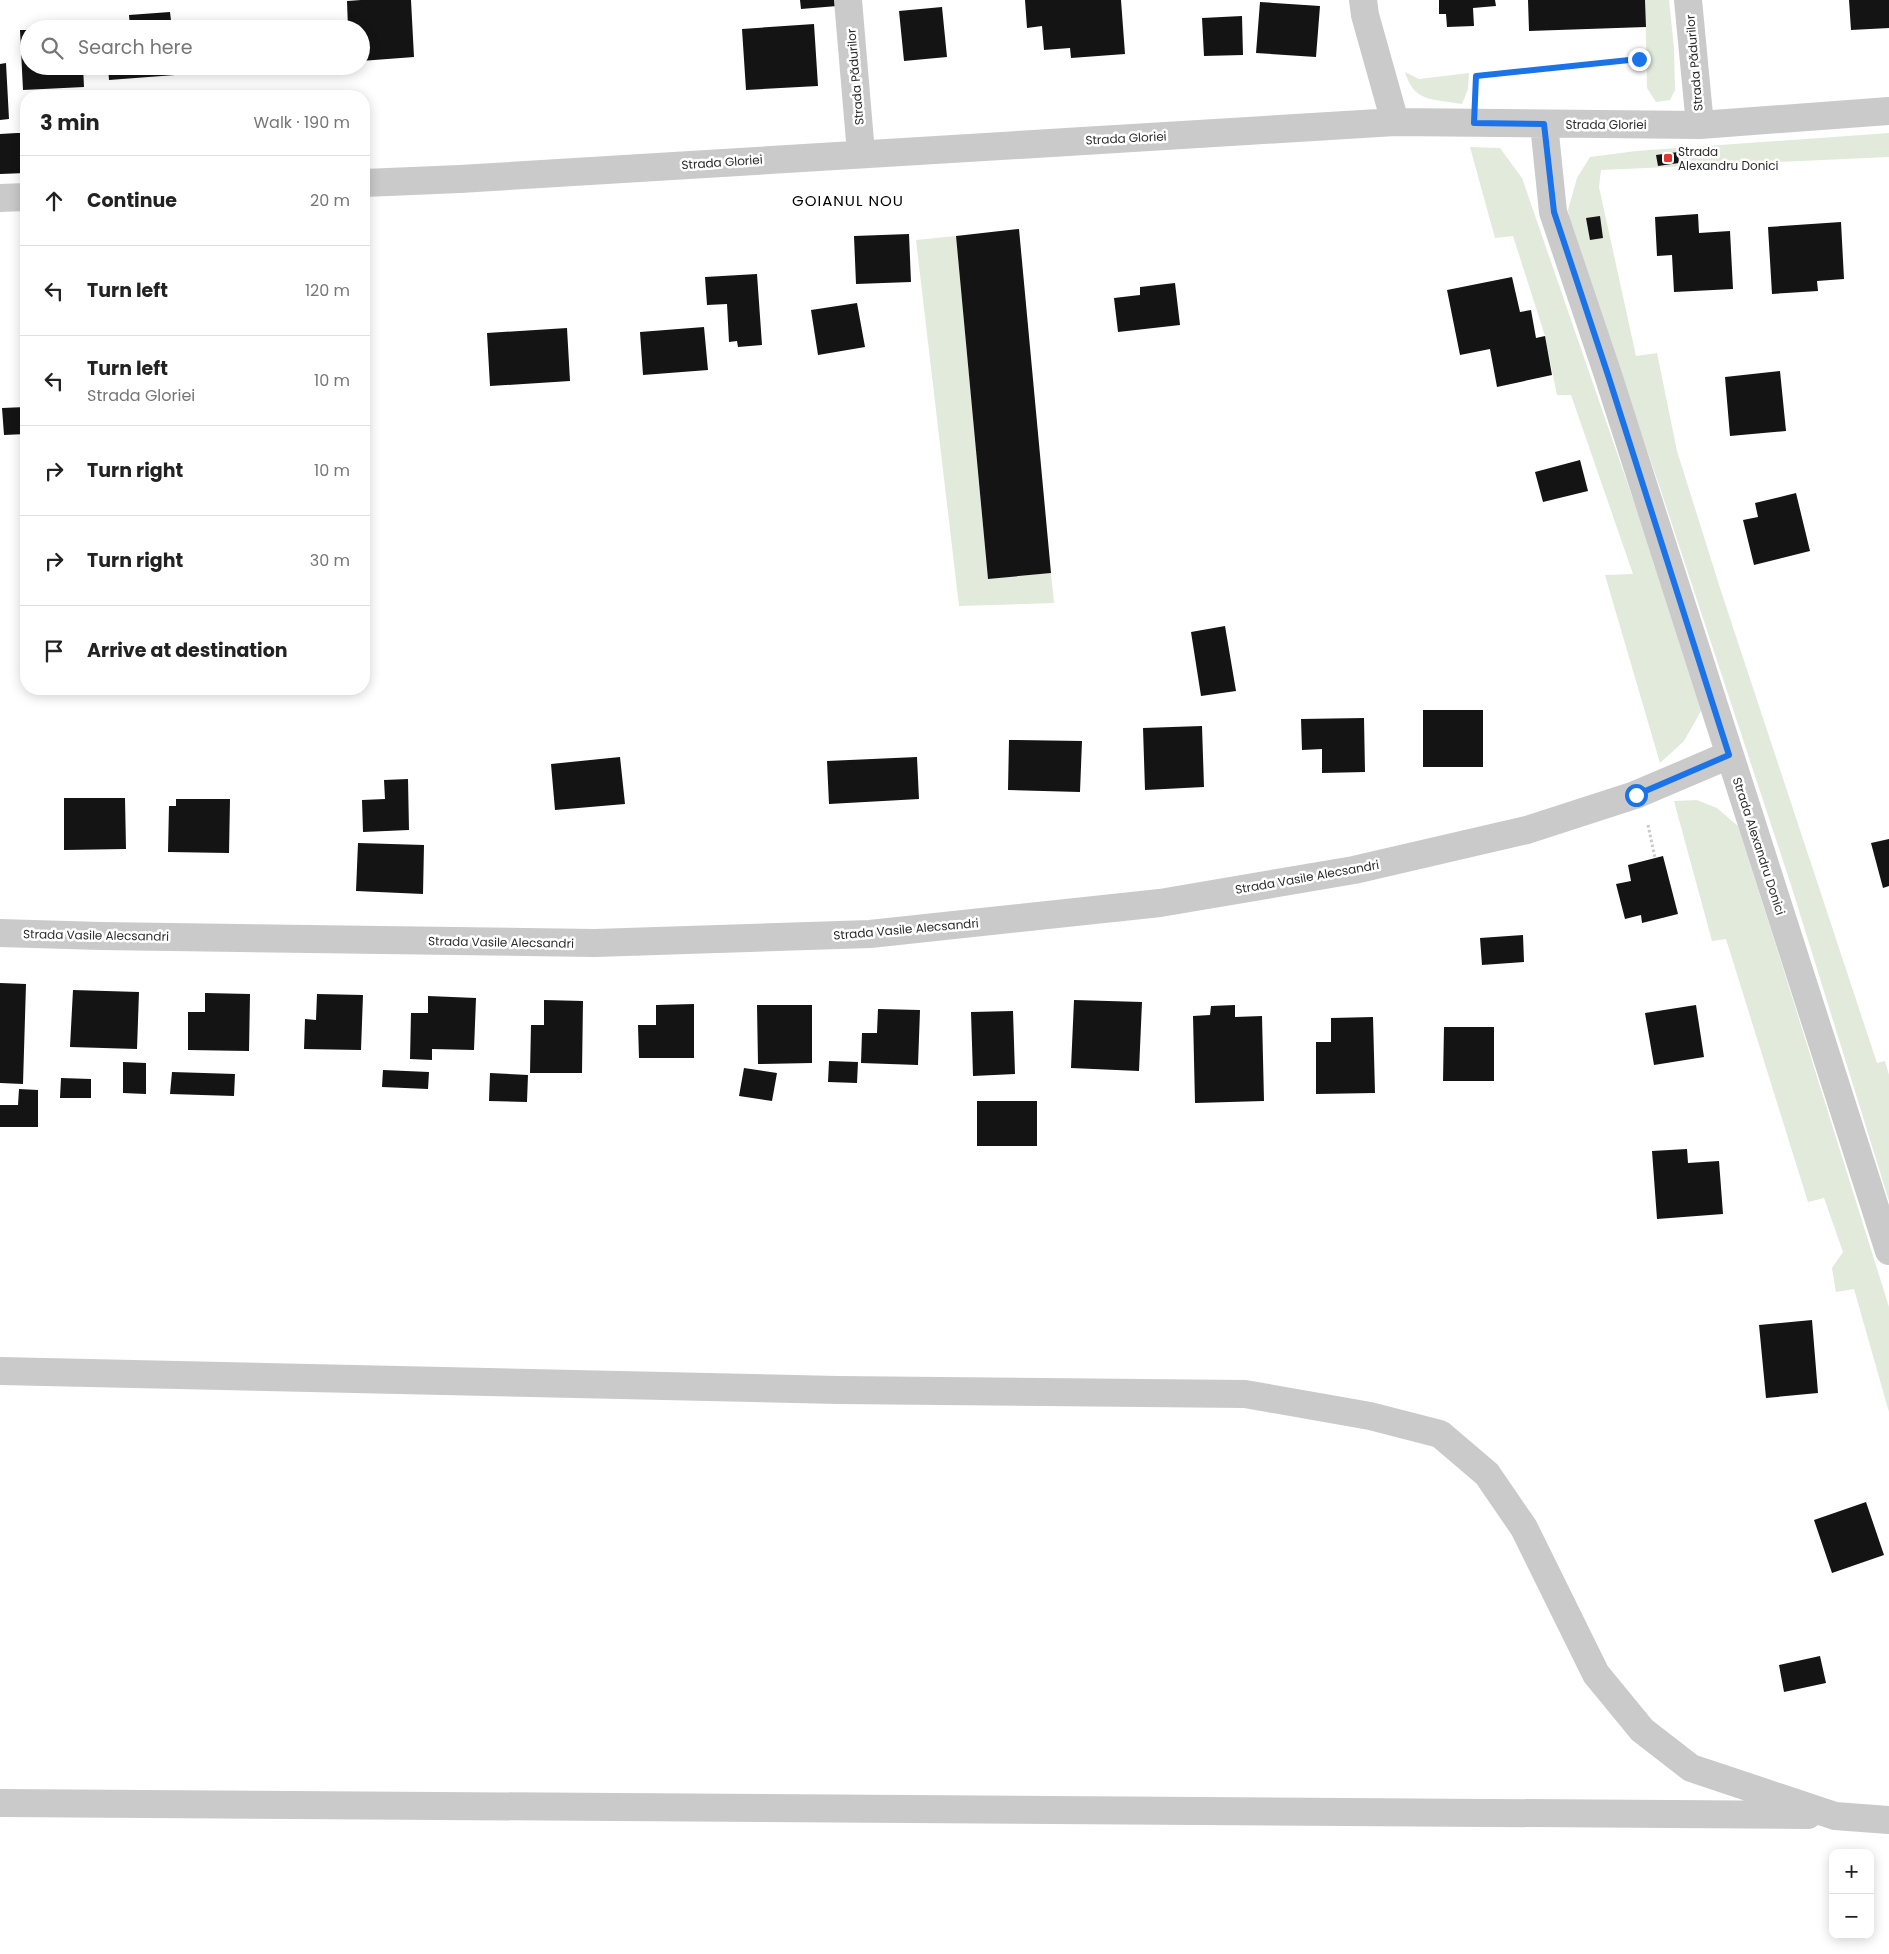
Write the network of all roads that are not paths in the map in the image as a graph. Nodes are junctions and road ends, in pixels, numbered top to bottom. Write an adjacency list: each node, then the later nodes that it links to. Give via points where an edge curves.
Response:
1 (848, 0): 8 (street, Strada Pădurilor)
2 (1363, 0): 5 (street)
3 (1688, 0): 7 (street, Strada Pădurilor)
4 (1889, 111): 7 (street, Strada Gloriei)
5 (1395, 122): 6 (street, Strada Gloriei); 8 (street, Strada Gloriei)
6 (1544, 124): 7 (street, Strada Gloriei); 12 (street, Strada Alexandru Donici, via 1554,212)
7 (1700, 125)
8 (861, 154): 9 (street, Strada Gloriei)
9 (370, 183)
10 (20, 197): 11 (street)
11 (0, 198)
12 (1729, 755): 13 (street, Strada Vasile Alecsandri, via 1636,795 1527,830 1354,870 1160,903 870,934 595,943); 14 (street, Strada Alexandru Donici)
13 (0, 933)
14 (1889, 1251)
15 (0, 1371): 17 (street, via 838,1390 1245,1394 1370,1416 1440,1434 1487,1474 1524,1528 1596,1674 1642,1730 1691,1768)
16 (0, 1803): 17 (street)
17 (1835, 1816): 18 (street)
18 (1889, 1820)

